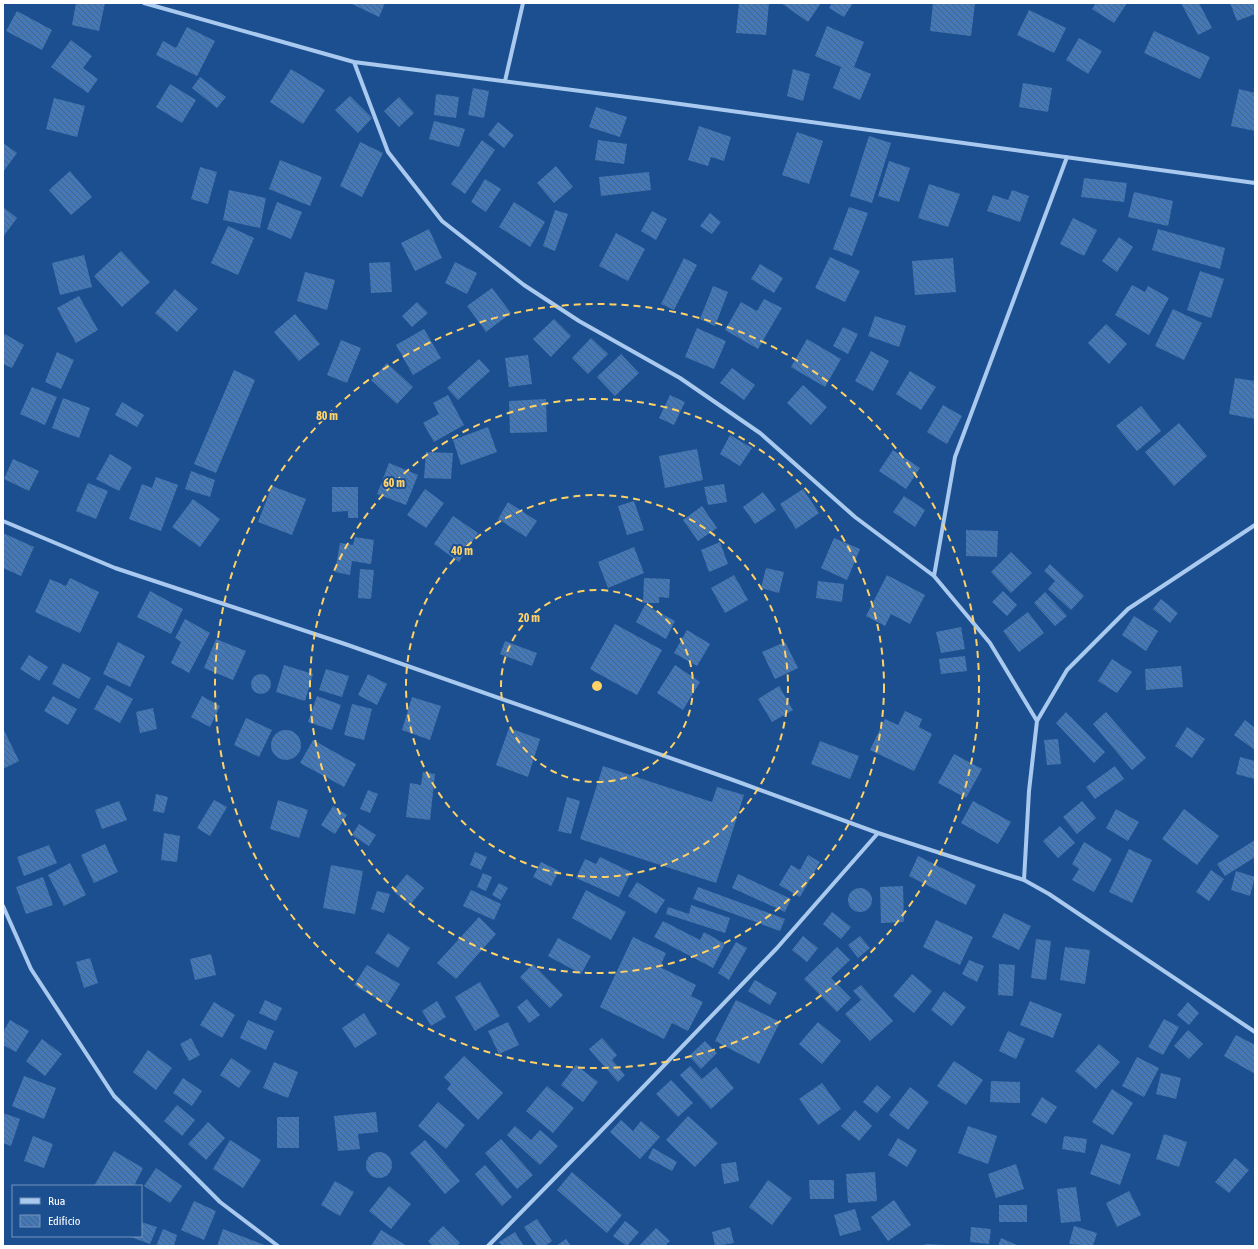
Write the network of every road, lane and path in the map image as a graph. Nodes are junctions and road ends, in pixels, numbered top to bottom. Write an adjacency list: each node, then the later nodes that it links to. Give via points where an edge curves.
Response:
1 (144, 3): 3 (street)
2 (523, 3): 4 (street)
3 (354, 62): 4 (street); 9 (street, via 388,152 442,221 524,285 680,378 760,433 855,518)
4 (505, 81): 5 (street)
5 (1067, 157): 6 (street); 9 (street, via 956,457)
6 (1255, 183)
7 (3, 521): 11 (street, via 115,568 345,644)
8 (1255, 525): 10 (street, via 1128,609 1067,670)
9 (934, 576): 10 (street, via 990,643)
10 (1037, 721): 12 (street, via 1029,791)
11 (878, 833): 12 (street); 16 (street, via 777,948)
12 (1024, 880): 14 (street, via 1049,894)
13 (3, 906): 15 (street, via 32,969 114,1096 220,1202)
14 (1255, 1032)
15 (278, 1246)
16 (488, 1246)

